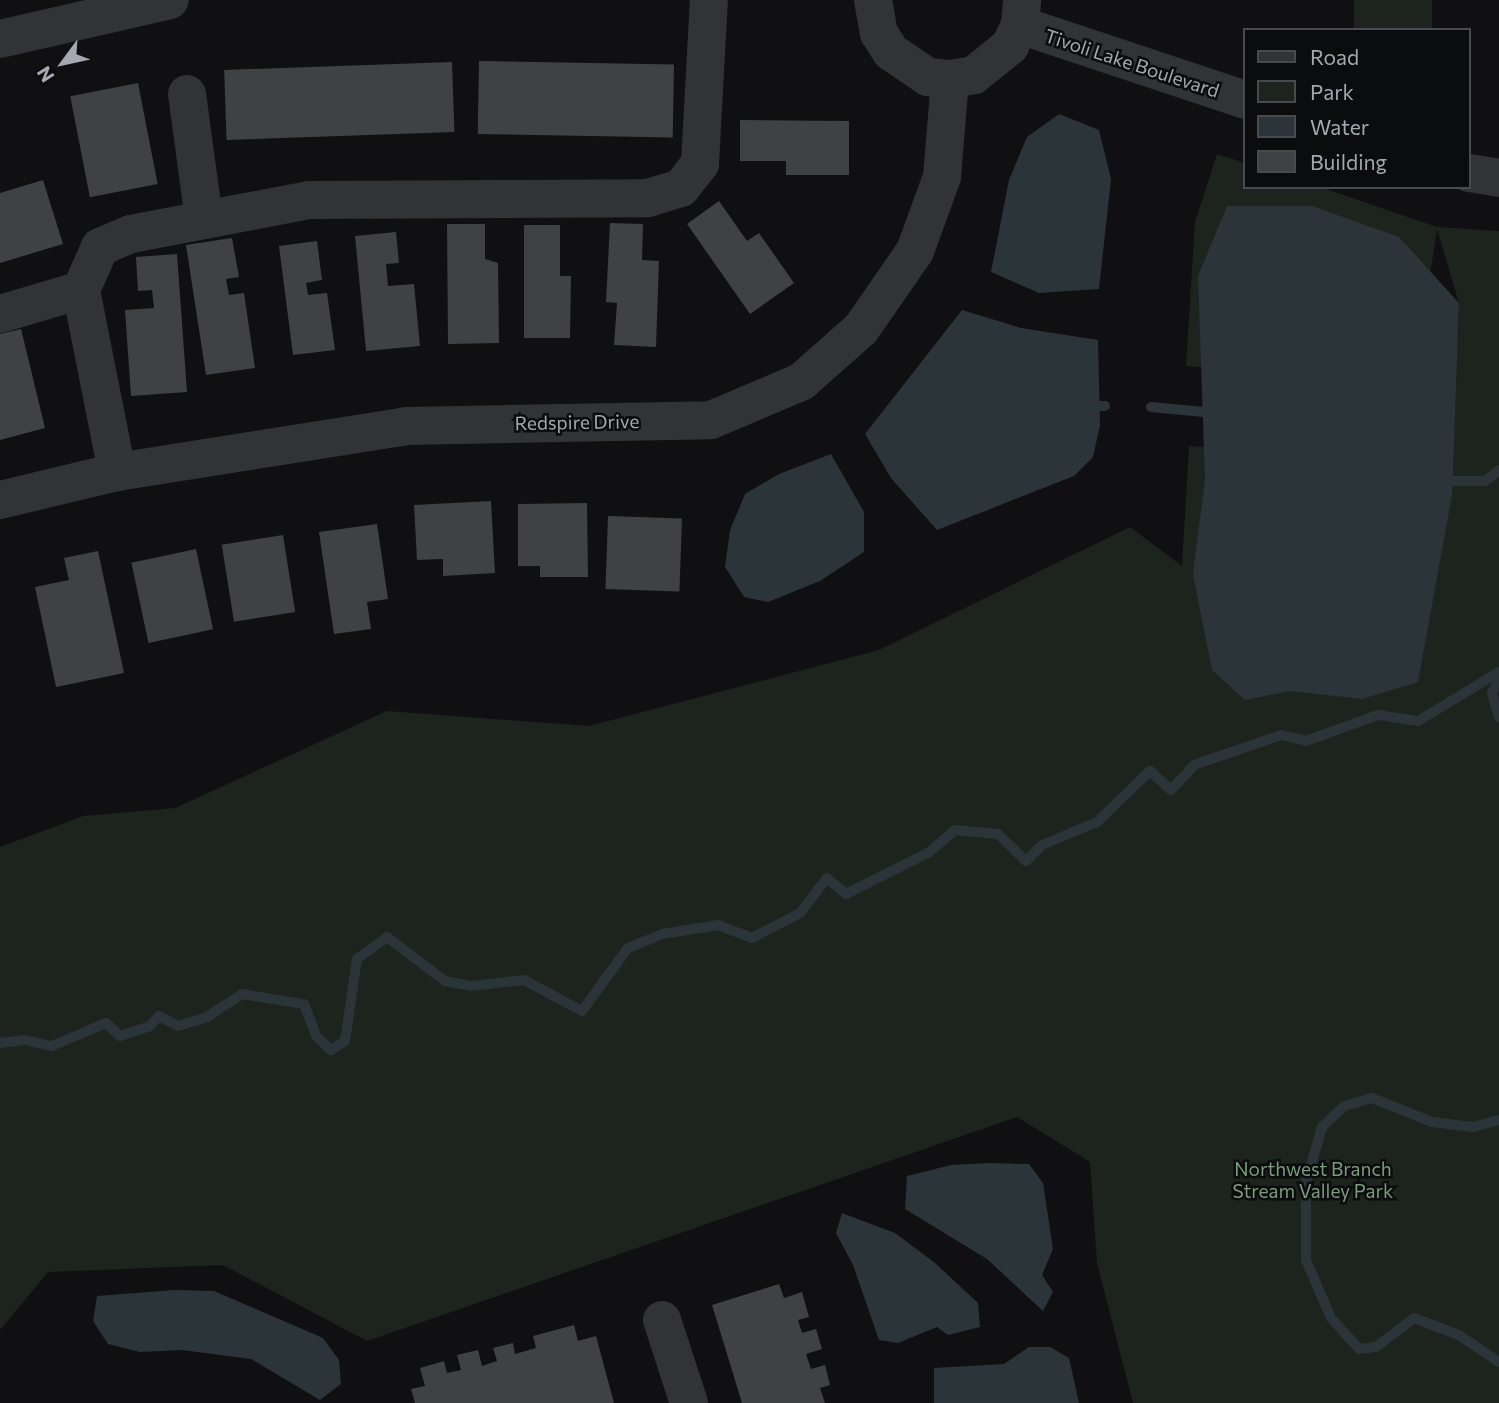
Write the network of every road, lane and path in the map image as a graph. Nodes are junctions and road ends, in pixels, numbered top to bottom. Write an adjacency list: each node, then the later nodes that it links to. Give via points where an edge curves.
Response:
1 (170, 0): 5 (street)
2 (709, 0): 11 (street, via 700,164 681,188 648,198 310,200)
3 (873, 0): 6 (street, via 879,33 891,52 928,77)
4 (1021, 12): 6 (street, via 1010,46 994,63 974,75); 8 (street, Tivoli Lake Boulevard)
5 (0, 39)
6 (950, 79): 14 (street, Redspire Drive, via 942,177 915,251 861,329 801,383 710,419 406,426)
7 (187, 94): 11 (street)
8 (1244, 100)
9 (1471, 173): 10 (street)
10 (1499, 178)
11 (204, 220): 12 (street, via 131,234 100,247)
12 (81, 290): 13 (street); 14 (street)
13 (0, 314)
14 (117, 472): 15 (street, Redspire Drive)
15 (0, 500)
16 (662, 1320): 17 (street)
17 (689, 1403)

